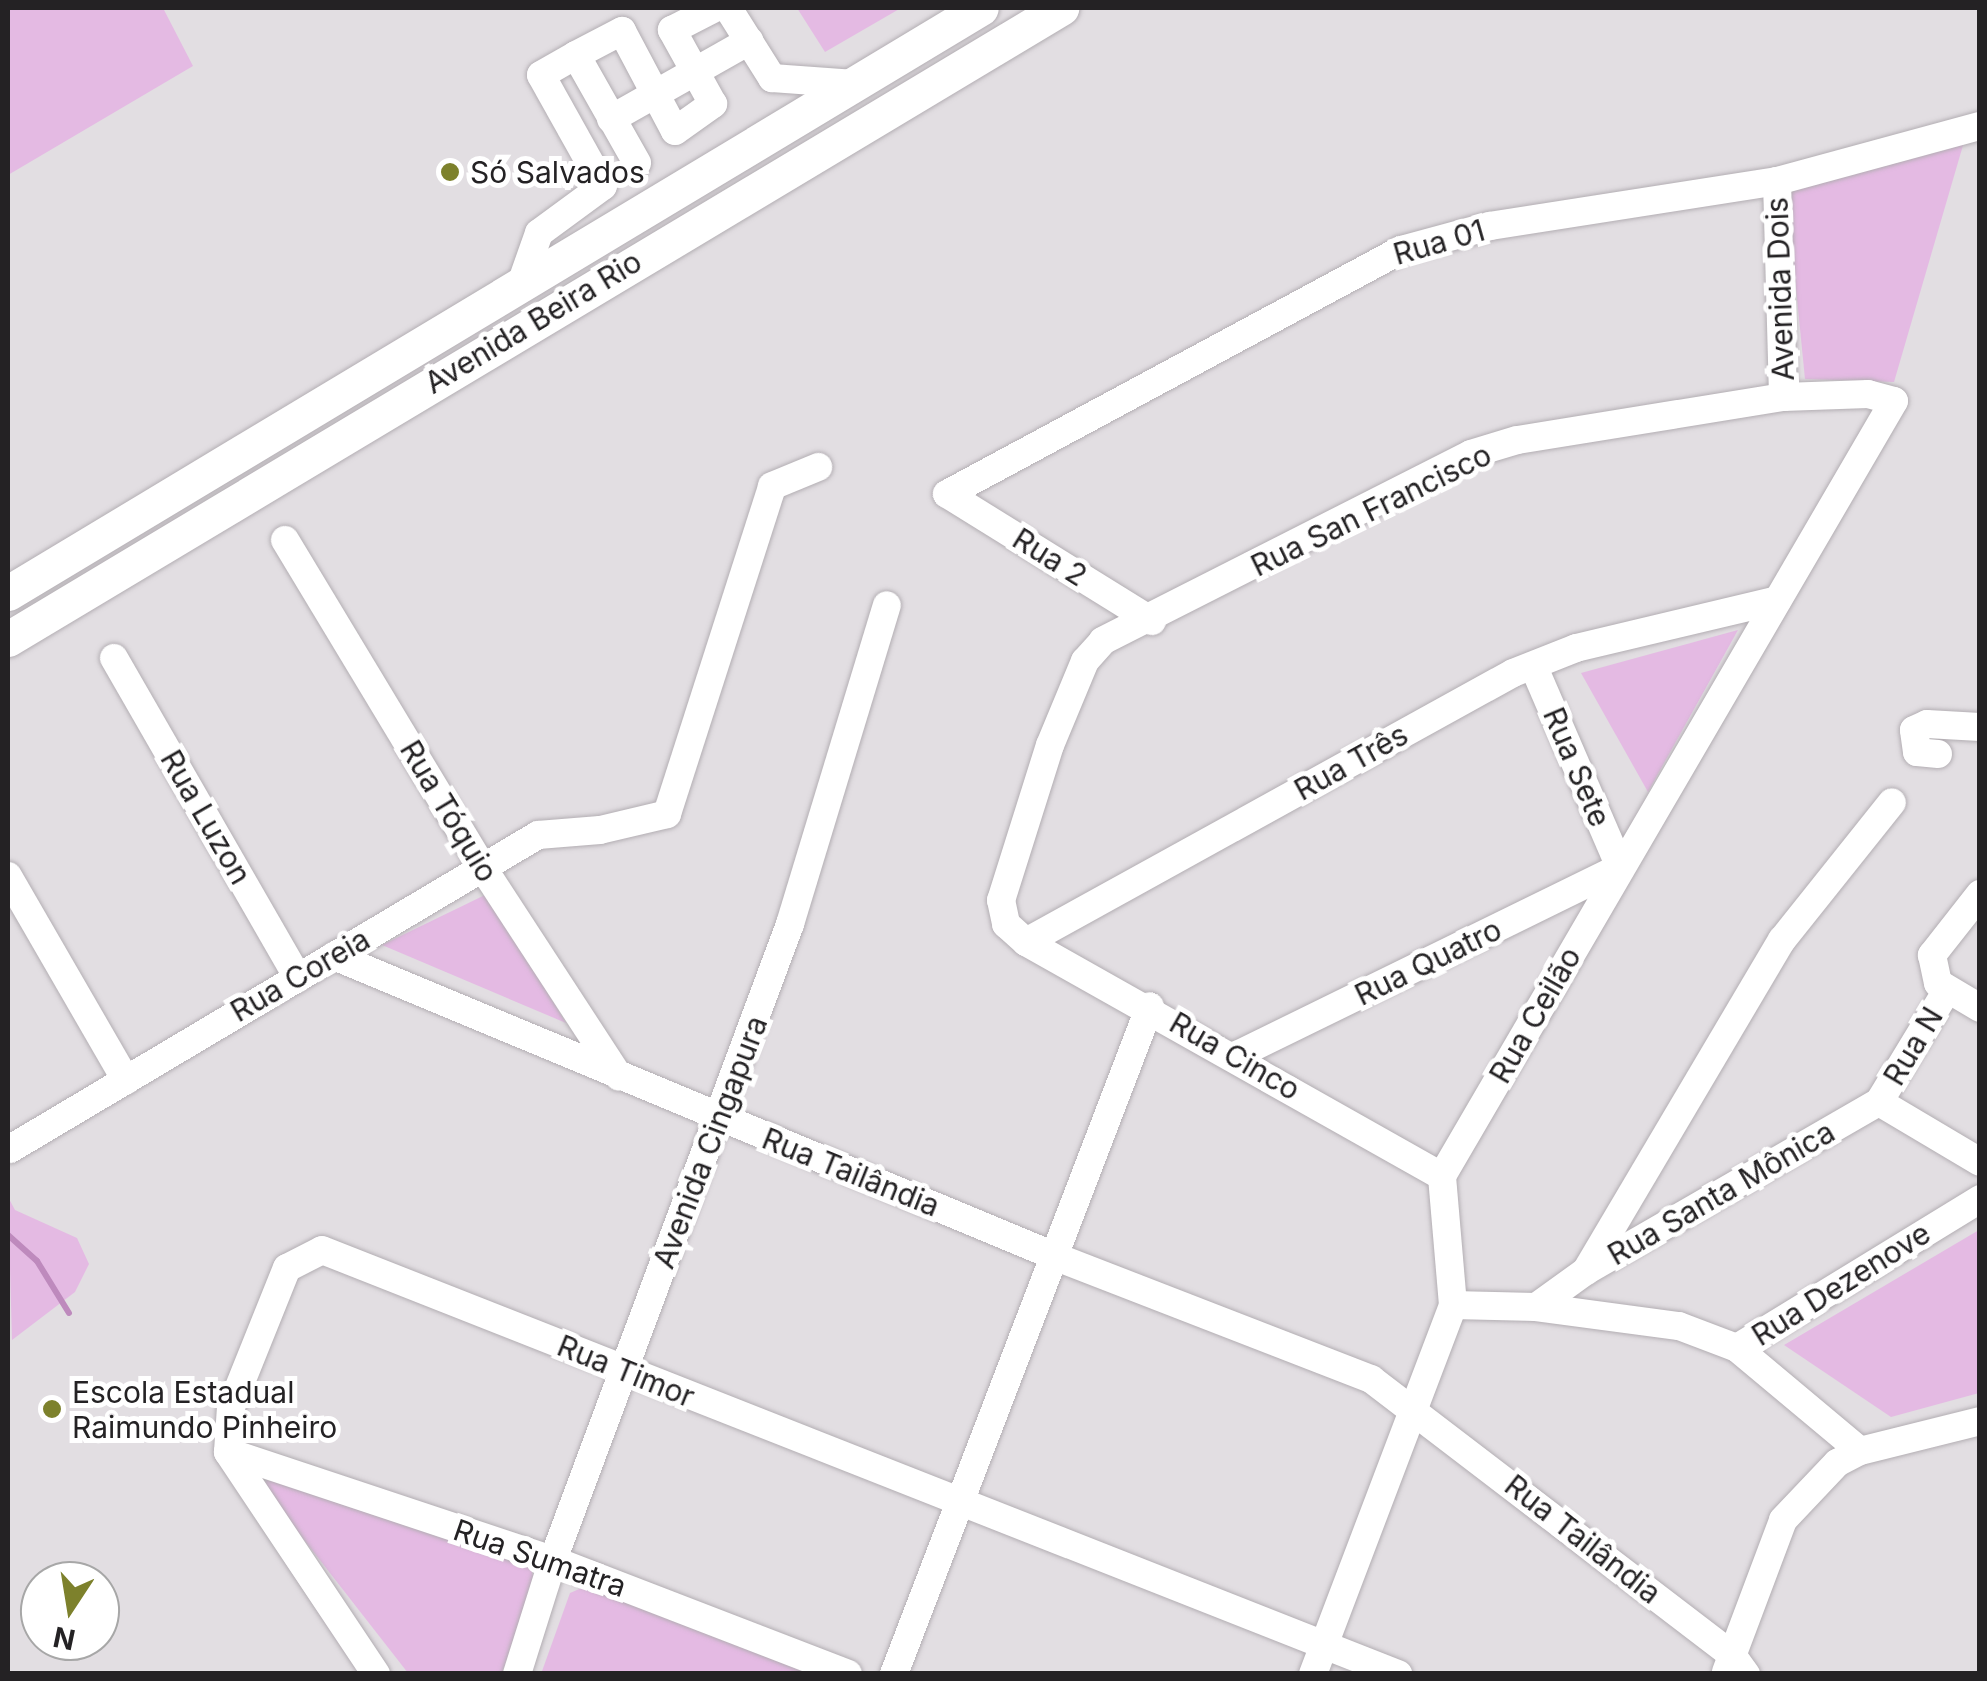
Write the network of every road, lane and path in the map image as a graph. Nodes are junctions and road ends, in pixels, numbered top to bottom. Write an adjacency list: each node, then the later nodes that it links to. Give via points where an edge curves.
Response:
1 (715, 8): 7 (street, via 672,30)
2 (728, 8): 5 (street)
3 (981, 8): 8 (main road, Avenida Beira Rio)
4 (1060, 8): 15 (main road, Avenida Beira Rio)
5 (749, 42): 7 (street); 8 (street, via 772,78)
6 (576, 56): 9 (street, via 622,31); 10 (street); 14 (street, via 542,75 603,186 539,233)
7 (695, 72): 9 (street); 9 (street, via 713,104 675,131)
8 (856, 84): 14 (main road, Avenida Beira Rio)
9 (656, 94): 10 (street)
10 (611, 119): 12 (street)
11 (1980, 126): 13 (street, Rua 01)
12 (636, 164)
13 (1777, 181): 16 (street, Avenida Dois); 19 (street, Rua 01, via 1490,226 1402,250)
14 (514, 288): 15 (main road); 21 (main road, Avenida Beira Rio)
15 (527, 326): 25 (main road, Avenida Beira Rio)
16 (1783, 397): 17 (street, Rua San Francisco, via 1868,394); 24 (street, Rua San Francisco, via 1517,440 1471,454)
17 (1894, 401): 22 (street, Rua Ceilão)
18 (818, 467): 32 (street, Rua Coreia, via 772,486 667,814 600,830 538,835)
19 (947, 494): 24 (street, Rua 2)
20 (285, 540): 32 (street, Rua Tóquio)
21 (8, 592)
22 (1778, 600): 27 (street, Rua Três, via 1576,648); 31 (street, Rua Ceilão)
23 (887, 605): 45 (street, Avenida Cingapura, via 790,924)
24 (1152, 621): 35 (street, Rua San Francisco, via 1103,641 1085,661 1010,864 1003,912)
25 (8, 639)
26 (114, 658): 37 (street, Rua Luzon)
27 (1534, 666): 31 (street, Rua Sete); 35 (street, Rua Três)
28 (1980, 728): 29 (street, via 1927,724 1914,730 1917,752)
29 (1938, 754)
30 (1892, 802): 51 (street, via 1782,940)
31 (1620, 867): 41 (street, Rua Quatro); 48 (street, Rua Ceilão)
32 (483, 868): 36 (street, Rua Coreia); 42 (street, Rua Tóquio)
33 (8, 876): 43 (street)
34 (1980, 894): 38 (street, via 1932,955 1932,971)
35 (1026, 942): 39 (street, Rua Cinco)
36 (334, 956): 37 (street, Rua Coreia); 42 (street, Rua Tailândia)
37 (297, 976): 43 (street, Rua Coreia)
38 (1946, 990): 40 (street); 44 (street, Rua N)
39 (1150, 1006): 41 (street, Rua Cinco); 50 (street)
40 (1980, 1008)
41 (1235, 1056): 48 (street, Rua Cinco)
42 (619, 1077): 45 (street, Rua Tailândia)
43 (126, 1080): 46 (street, Rua Coreia)
44 (1879, 1102): 47 (street); 51 (street, Rua Santa Mônica)
45 (721, 1119): 50 (street, Rua Tailândia); 55 (street, Avenida Cingapura)
46 (10, 1149)
47 (1980, 1162)
48 (1442, 1176): 52 (street)
49 (1980, 1198): 54 (street, Rua Dezenove)
50 (1059, 1258): 56 (street, Rua Tailândia, via 1371,1379); 60 (street)
51 (1586, 1271): 53 (street, Rua Santa Mônica)
52 (1454, 1305): 53 (street); 56 (street)
53 (1536, 1308): 54 (street, via 1680,1326)
54 (1737, 1348): 58 (street, Rua Dezenove)
55 (623, 1370): 59 (street, Rua Timor, via 338,1255 307,1252 288,1268 231,1407); 60 (street, Rua Timor); 61 (street, Avenida Cingapura)
56 (1414, 1409): 62 (street); 63 (street, Rua Tailândia)
57 (1980, 1421): 58 (street)
58 (1860, 1451): 63 (street, via 1836,1463 1782,1520)
59 (228, 1452): 61 (street, Rua Sumatra); 64 (street)
60 (962, 1504): 62 (street, Rua Timor); 67 (street)
61 (553, 1560): 65 (street, Avenida Cingapura); 66 (street, Rua Sumatra)
62 (1324, 1644): 68 (street); 69 (street, Rua Timor)
63 (1735, 1667)
64 (376, 1674)
65 (517, 1674)
66 (848, 1674)
67 (894, 1674)
68 (1313, 1674)
69 (1398, 1674)

